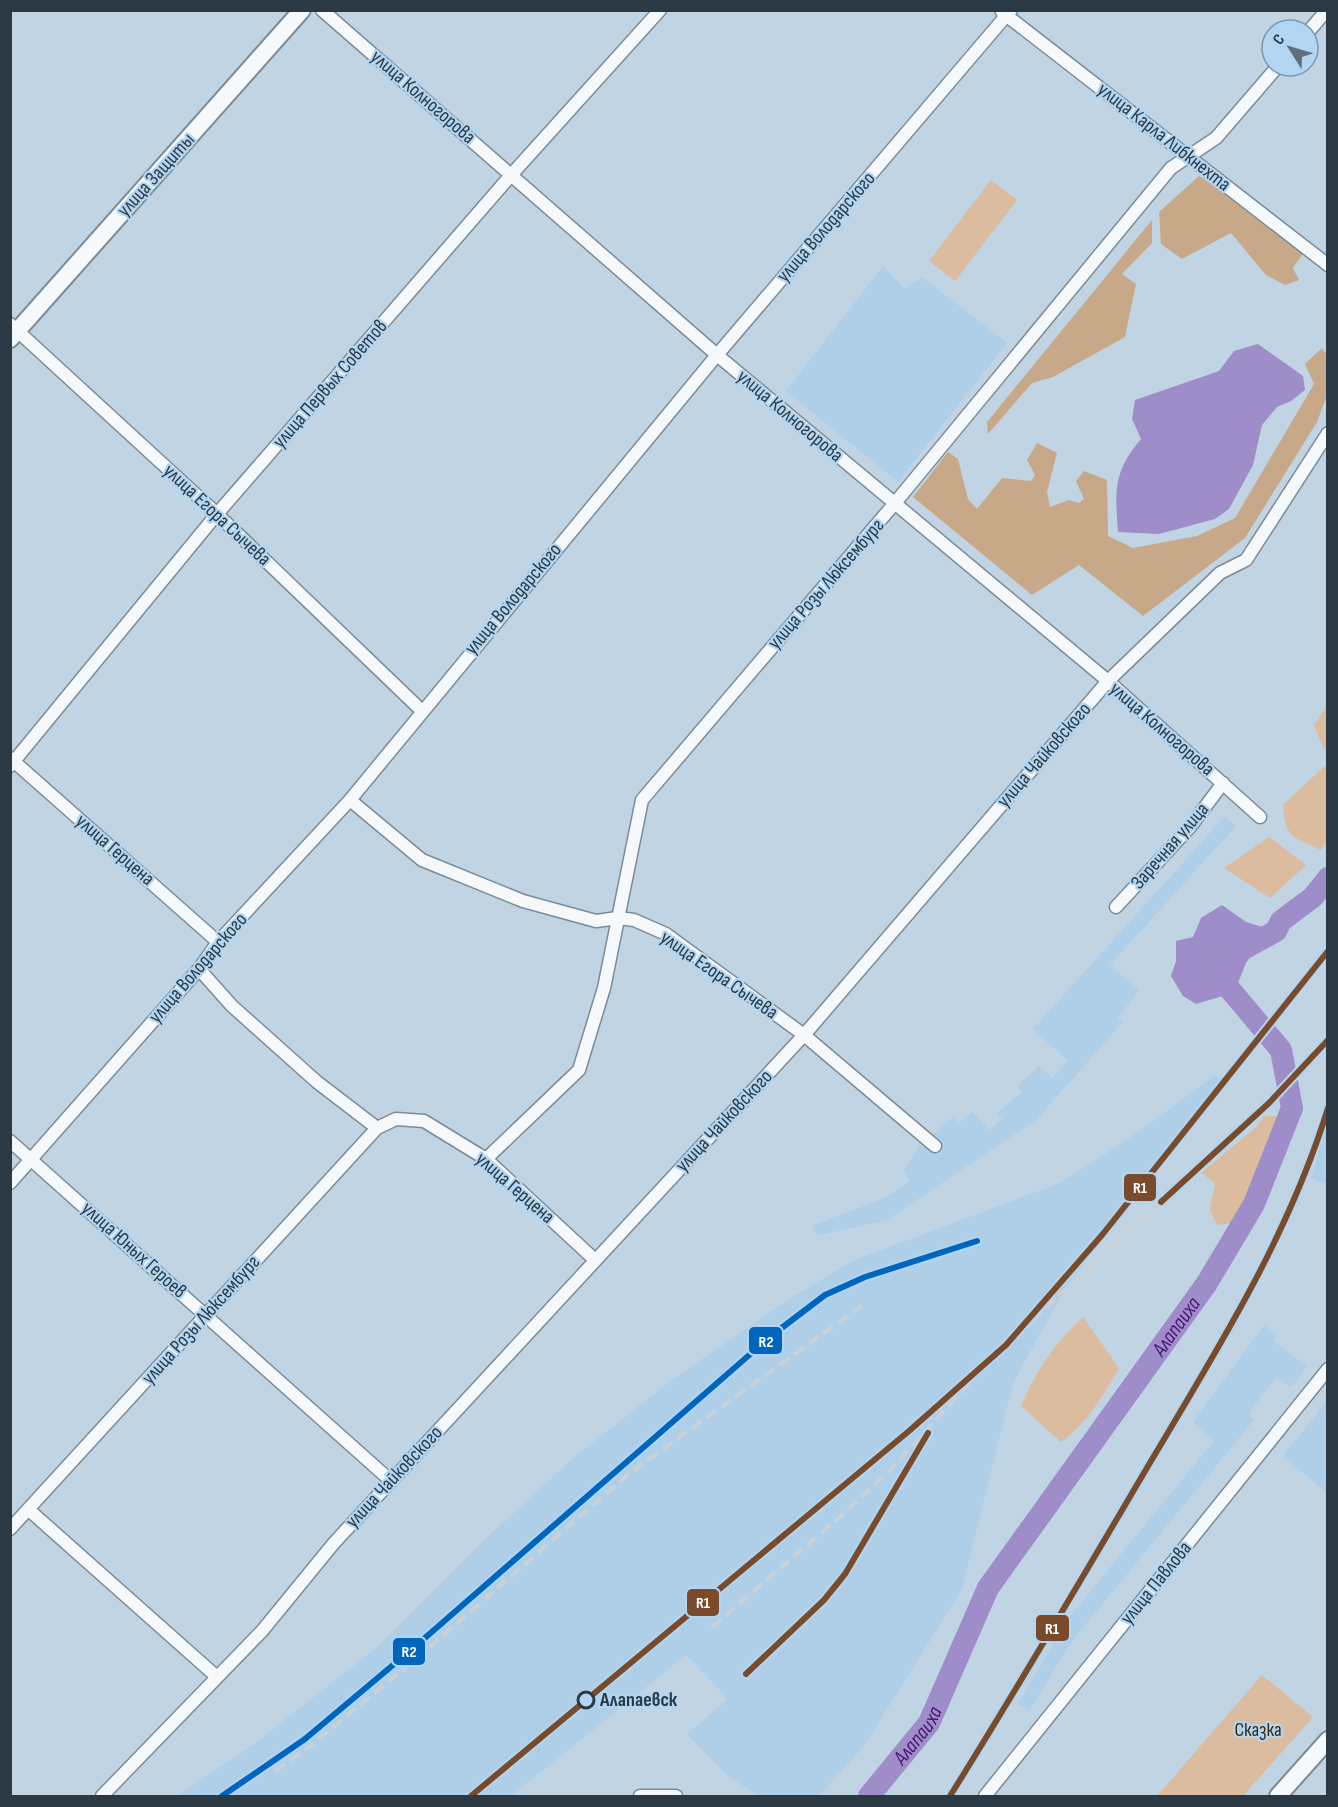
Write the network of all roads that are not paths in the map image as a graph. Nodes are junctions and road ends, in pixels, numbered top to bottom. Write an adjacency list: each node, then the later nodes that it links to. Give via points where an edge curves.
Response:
1 (302, 10): 9 (street, улица Защиты)
2 (322, 10): 7 (street, улица Колногорова)
3 (660, 10): 7 (street, улица Первых Советов)
4 (1006, 12): 6 (street, улица Карла Либкнехта); 10 (street, улица Володарского)
5 (1268, 78): 6 (street, улица Розы Люксембург, via 1216,138)
6 (1189, 156): 8 (street, улица Карла Либкнехта); 12 (street, улица Розы Люксембург, via 1171,168)
7 (512, 174): 10 (street, улица Колногорова); 13 (street, улица Первых Советов)
8 (1328, 265)
9 (13, 332): 13 (street, улица Егора Сычева)
10 (717, 355): 12 (street, улица Колногорова); 15 (street, улица Володарского)
11 (1328, 433): 14 (street, улица Чайковского, via 1246,560 1220,573)
12 (895, 504): 14 (street, улица Колногорова); 21 (street, улица Розы Люксембург, via 642,800)
13 (217, 514): 15 (street, улица Егора Сычева); 16 (street, улица Первых Советов)
14 (1108, 681): 17 (street, улица Колногорова); 24 (street, улица Чайковского)
15 (421, 710): 18 (street, улица Володарского)
16 (12, 762): 22 (street, улица Герцена)
17 (1223, 783): 19 (street, улица Колногорова); 20 (street, Заречная улица, via 1190,826)
18 (350, 800): 21 (street, улица Егора Сычева, via 422,860 523,901 596,921); 22 (street, улица Володарского)
19 (1260, 817)
20 (1116, 907)
21 (618, 918): 24 (street, улица Егора Сычева, via 634,920 666,934); 30 (street, улица Розы Люксембург, via 604,988 579,1070)
22 (219, 942): 23 (street, улица Володарского)
23 (199, 969): 26 (street, via 232,1006 317,1082); 29 (street, улица Володарского)
24 (804, 1035): 28 (street, улица Егора Сычева); 32 (street, улица Чайковского)
25 (396, 1119): 26 (street, улица Розы Люксембург); 30 (street, улица Герцена, via 424,1121)
26 (376, 1128): 33 (street, улица Розы Люксембург)
27 (10, 1141): 29 (street, улица Юных Героев)
28 (935, 1146)
29 (32, 1159): 31 (street, улица Володарского); 33 (street, улица Юных Героев)
30 (486, 1159): 32 (street, улица Герцена)
31 (10, 1183)
32 (594, 1260): 35 (street, улица Чайковского)
33 (205, 1314): 35 (street, улица Юных Героев); 36 (street, улица Розы Люксембург)
34 (1328, 1369): 43 (street, улица Павлова)
35 (391, 1481): 38 (street, улица Чайковского, via 262,1631)
36 (29, 1510): 37 (street, улица Розы Люксембург); 38 (street)
37 (10, 1529)
38 (217, 1677): 40 (street, улица Чайковского)
39 (1328, 1740): 44 (street)
40 (102, 1797)
41 (640, 1797): 42 (street)
42 (676, 1797)
43 (985, 1797)
44 (1278, 1797)

